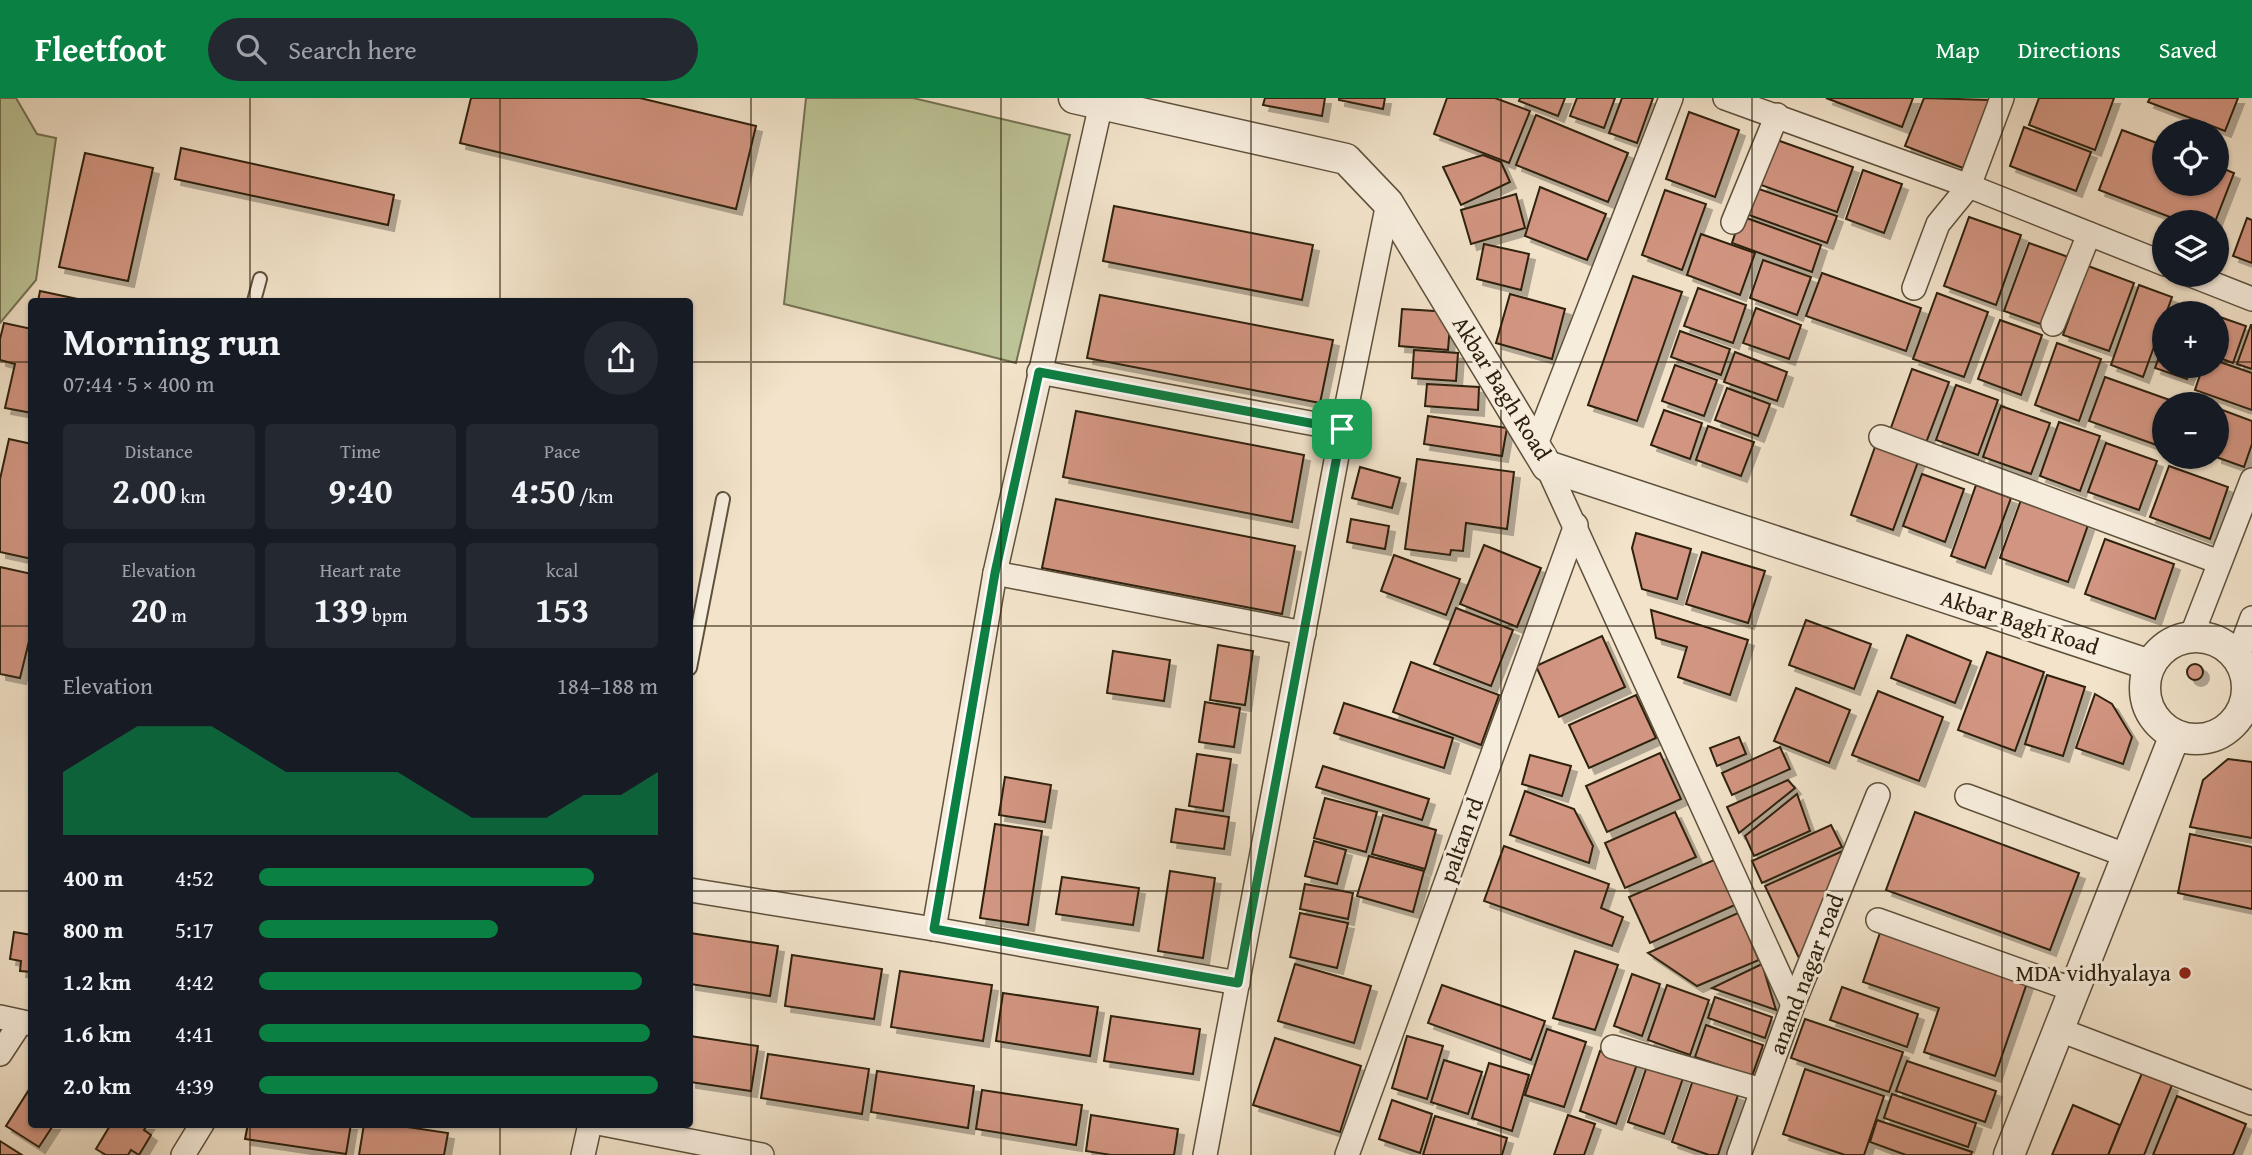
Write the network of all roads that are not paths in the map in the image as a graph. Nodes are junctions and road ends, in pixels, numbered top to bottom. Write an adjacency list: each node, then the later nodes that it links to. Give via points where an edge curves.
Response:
1 (1671, 98): 20 (street)
2 (1725, 98): 5 (street)
3 (2002, 98): 6 (street)
4 (1105, 102): 7 (street, Akbar Bagh Road, via 1346,159); 17 (street)
5 (1777, 115): 6 (street); 8 (street)
6 (1969, 186): 9 (street); 13 (street, via 1938,223)
7 (1388, 203): 18 (street); 20 (street, Akbar Bagh Road)
8 (1733, 222)
9 (2089, 234): 10 (street); 16 (street)
10 (2152, 259)
11 (260, 279): 14 (lane)
12 (2222, 287): 15 (street)
13 (1914, 288)
14 (255, 298)
15 (2252, 299)
16 (2053, 324)
17 (1039, 372): 18 (street); 25 (street)
18 (1342, 429): 27 (street)
19 (1881, 437): 24 (street)
20 (1541, 455): 23 (street); 31 (street, Akbar Bagh Road)
21 (2252, 481): 24 (street)
22 (723, 499): 29 (lane)
23 (1576, 525): 42 (street); 56 (street, paltan rd)
24 (2219, 562): 28 (street)
25 (995, 573): 27 (street); 39 (street)
26 (2252, 618): 30 (street)
27 (1304, 633): 40 (street)
28 (2192, 637): 30 (street, via 2215,640); 31 (street, via 2170,643)
29 (693, 653)
30 (2237, 658): 32 (street)
31 (2150, 664): 33 (street, via 2145,697 2150,713)
32 (2249, 700): 33 (street, via 2232,725 2219,734 2190,739)
33 (2175, 735): 36 (street)
34 (1878, 794): 42 (street, anand nagar road)
35 (1967, 796): 36 (street)
36 (2128, 856): 41 (street)
37 (693, 890): 39 (street)
38 (1878, 920): 41 (street)
39 (934, 929): 40 (street)
40 (1238, 983): 55 (street)
41 (2074, 990): 44 (street)
42 (1793, 1005): 47 (street, anand nagar road)
43 (18, 1021): 46 (street)
44 (2060, 1030): 48 (street); 58 (street)
45 (1613, 1047): 47 (street)
46 (0, 1054)
47 (1762, 1090): 57 (street, anand nagar road)
48 (2252, 1103)
49 (200, 1128): 52 (street)
50 (589, 1128): 53 (street)
51 (624, 1128): 54 (street)
52 (183, 1155)
53 (583, 1155)
54 (762, 1155)
55 (1206, 1155)
56 (1347, 1155)
57 (1739, 1155)
58 (2009, 1155)

